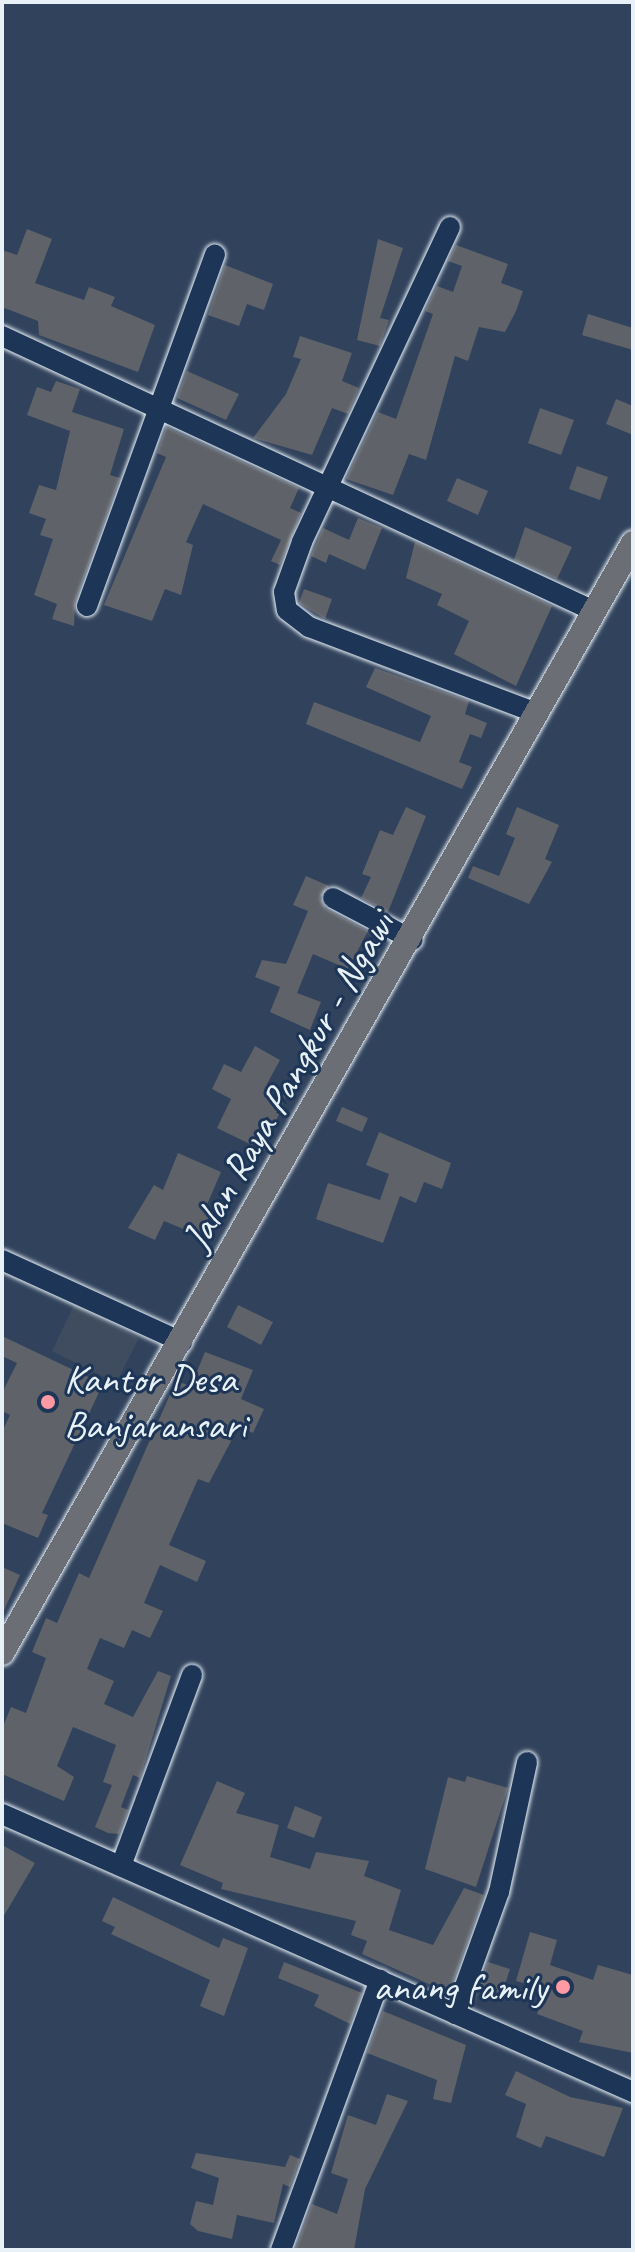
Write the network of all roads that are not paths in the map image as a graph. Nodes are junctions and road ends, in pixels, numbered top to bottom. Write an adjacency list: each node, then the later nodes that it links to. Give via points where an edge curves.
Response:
1 (450, 227): 5 (street)
2 (215, 255): 4 (street)
3 (2, 336): 4 (street)
4 (157, 410): 5 (street); 7 (street)
5 (329, 486): 8 (street); 9 (street, via 284,592 287,610 309,627)
6 (633, 543): 8 (main road, Jalan Raya Pangkur - Ngawi)
7 (87, 606)
8 (594, 611): 9 (main road, Jalan Raya Pangkur - Ngawi)
9 (537, 713): 11 (main road, Jalan Raya Pangkur - Ngawi)
10 (333, 898): 11 (street)
11 (413, 940): 13 (main road, Jalan Raya Pangkur - Ngawi)
12 (2, 1260): 13 (street)
13 (182, 1342): 14 (main road, Jalan Raya Pangkur - Ngawi)
14 (2, 1653)
15 (192, 1675): 18 (street)
16 (527, 1762): 20 (street, via 499,1892)
17 (2, 1814): 18 (street)
18 (121, 1866): 19 (street)
19 (380, 1980): 20 (street); 22 (street)
20 (455, 2014): 21 (street)
21 (633, 2092)
22 (281, 2250)

